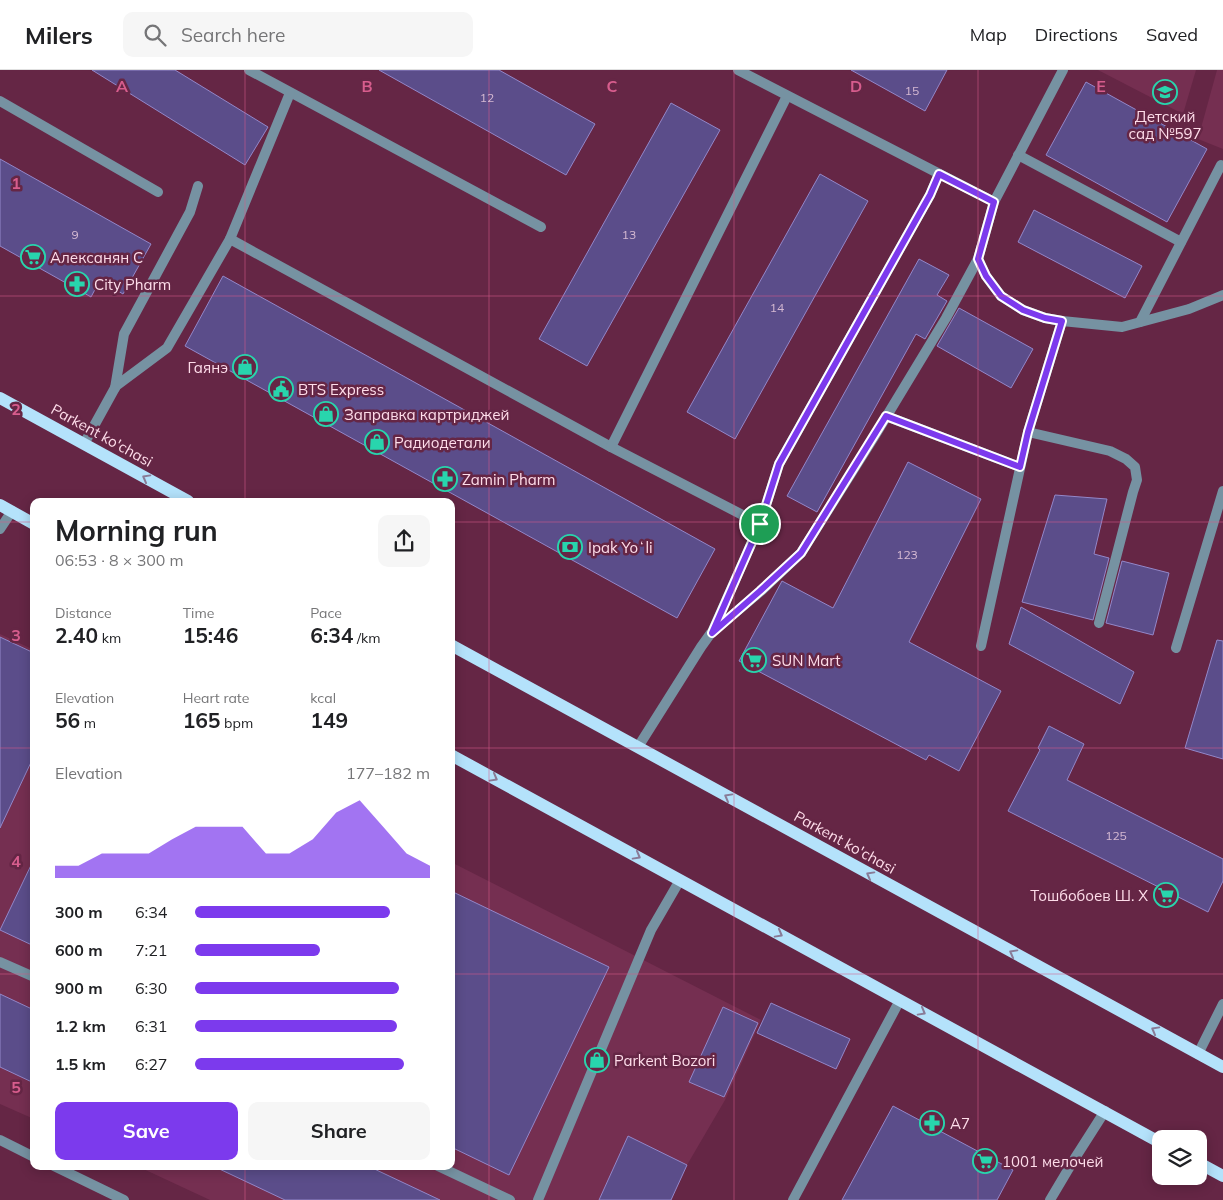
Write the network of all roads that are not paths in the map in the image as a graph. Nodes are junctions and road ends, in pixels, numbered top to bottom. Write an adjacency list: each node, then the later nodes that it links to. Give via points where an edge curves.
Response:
1 (249, 70): 4 (street)
2 (738, 70): 5 (street)
3 (1063, 70): 7 (street)
4 (290, 93): 13 (street); 14 (street)
5 (787, 96): 9 (street); 25 (street)
6 (0, 102): 11 (street)
7 (1018, 155): 12 (street); 15 (street)
8 (1221, 165): 15 (street)
9 (939, 174): 12 (street); 32 (street, via 779,464)
10 (198, 186): 20 (street, via 190,212 124,334)
11 (158, 192)
12 (994, 202): 16 (street)
13 (541, 227)
14 (230, 239): 20 (street, via 167,348); 25 (street)
15 (1181, 242): 19 (street)
16 (978, 259): 18 (street, via 1001,296 1023,310); 22 (street)
17 (1223, 296): 19 (street, via 1190,309)
18 (1062, 321): 19 (street, via 1122,327); 23 (street)
19 (1140, 322)
20 (115, 388): 24 (street)
21 (0, 398): 24 (main road, Parkent ko'chasi)
22 (886, 416): 26 (street); 35 (street, via 801,553)
23 (1028, 432): 26 (street); 34 (street, via 1110,451 1135,467 1137,480)
24 (84, 444): 28 (main road, Parkent ko'chasi, one-way to 24)
25 (610, 447): 32 (street)
26 (1020, 467): 36 (street)
27 (1223, 491): 38 (street)
28 (183, 498)
29 (0, 505): 30 (main road)
30 (12, 511): 31 (main road); 33 (street)
31 (30, 522)
32 (760, 524): 35 (street)
33 (0, 529)
34 (1100, 623)
35 (712, 633): 39 (street)
36 (981, 646)
37 (455, 647): 39 (main road, Parkent ko'chasi)
38 (1176, 648)
39 (638, 748): 46 (main road, Parkent ko'chasi, one-way to 39)
40 (455, 757): 41 (main road, one-way to 41)
41 (680, 880): 44 (main road, one-way to 44); 58 (street, via 650,930)
42 (0, 962): 43 (street)
43 (30, 976)
44 (900, 1000): 48 (main road, one-way to 48); 59 (street)
45 (1223, 1004): 46 (street)
46 (1198, 1054): 47 (main road, Parkent ko'chasi)
47 (1223, 1067)
48 (1105, 1112): 49 (main road); 60 (street)
49 (1152, 1138)
50 (0, 1140): 51 (street)
51 (30, 1155)
52 (1207, 1167): 55 (main road)
53 (62, 1170): 56 (street)
54 (446, 1170): 57 (street)
55 (1223, 1176)
56 (124, 1200)
57 (510, 1200)
58 (538, 1200)
59 (794, 1200)
60 (1050, 1200)

